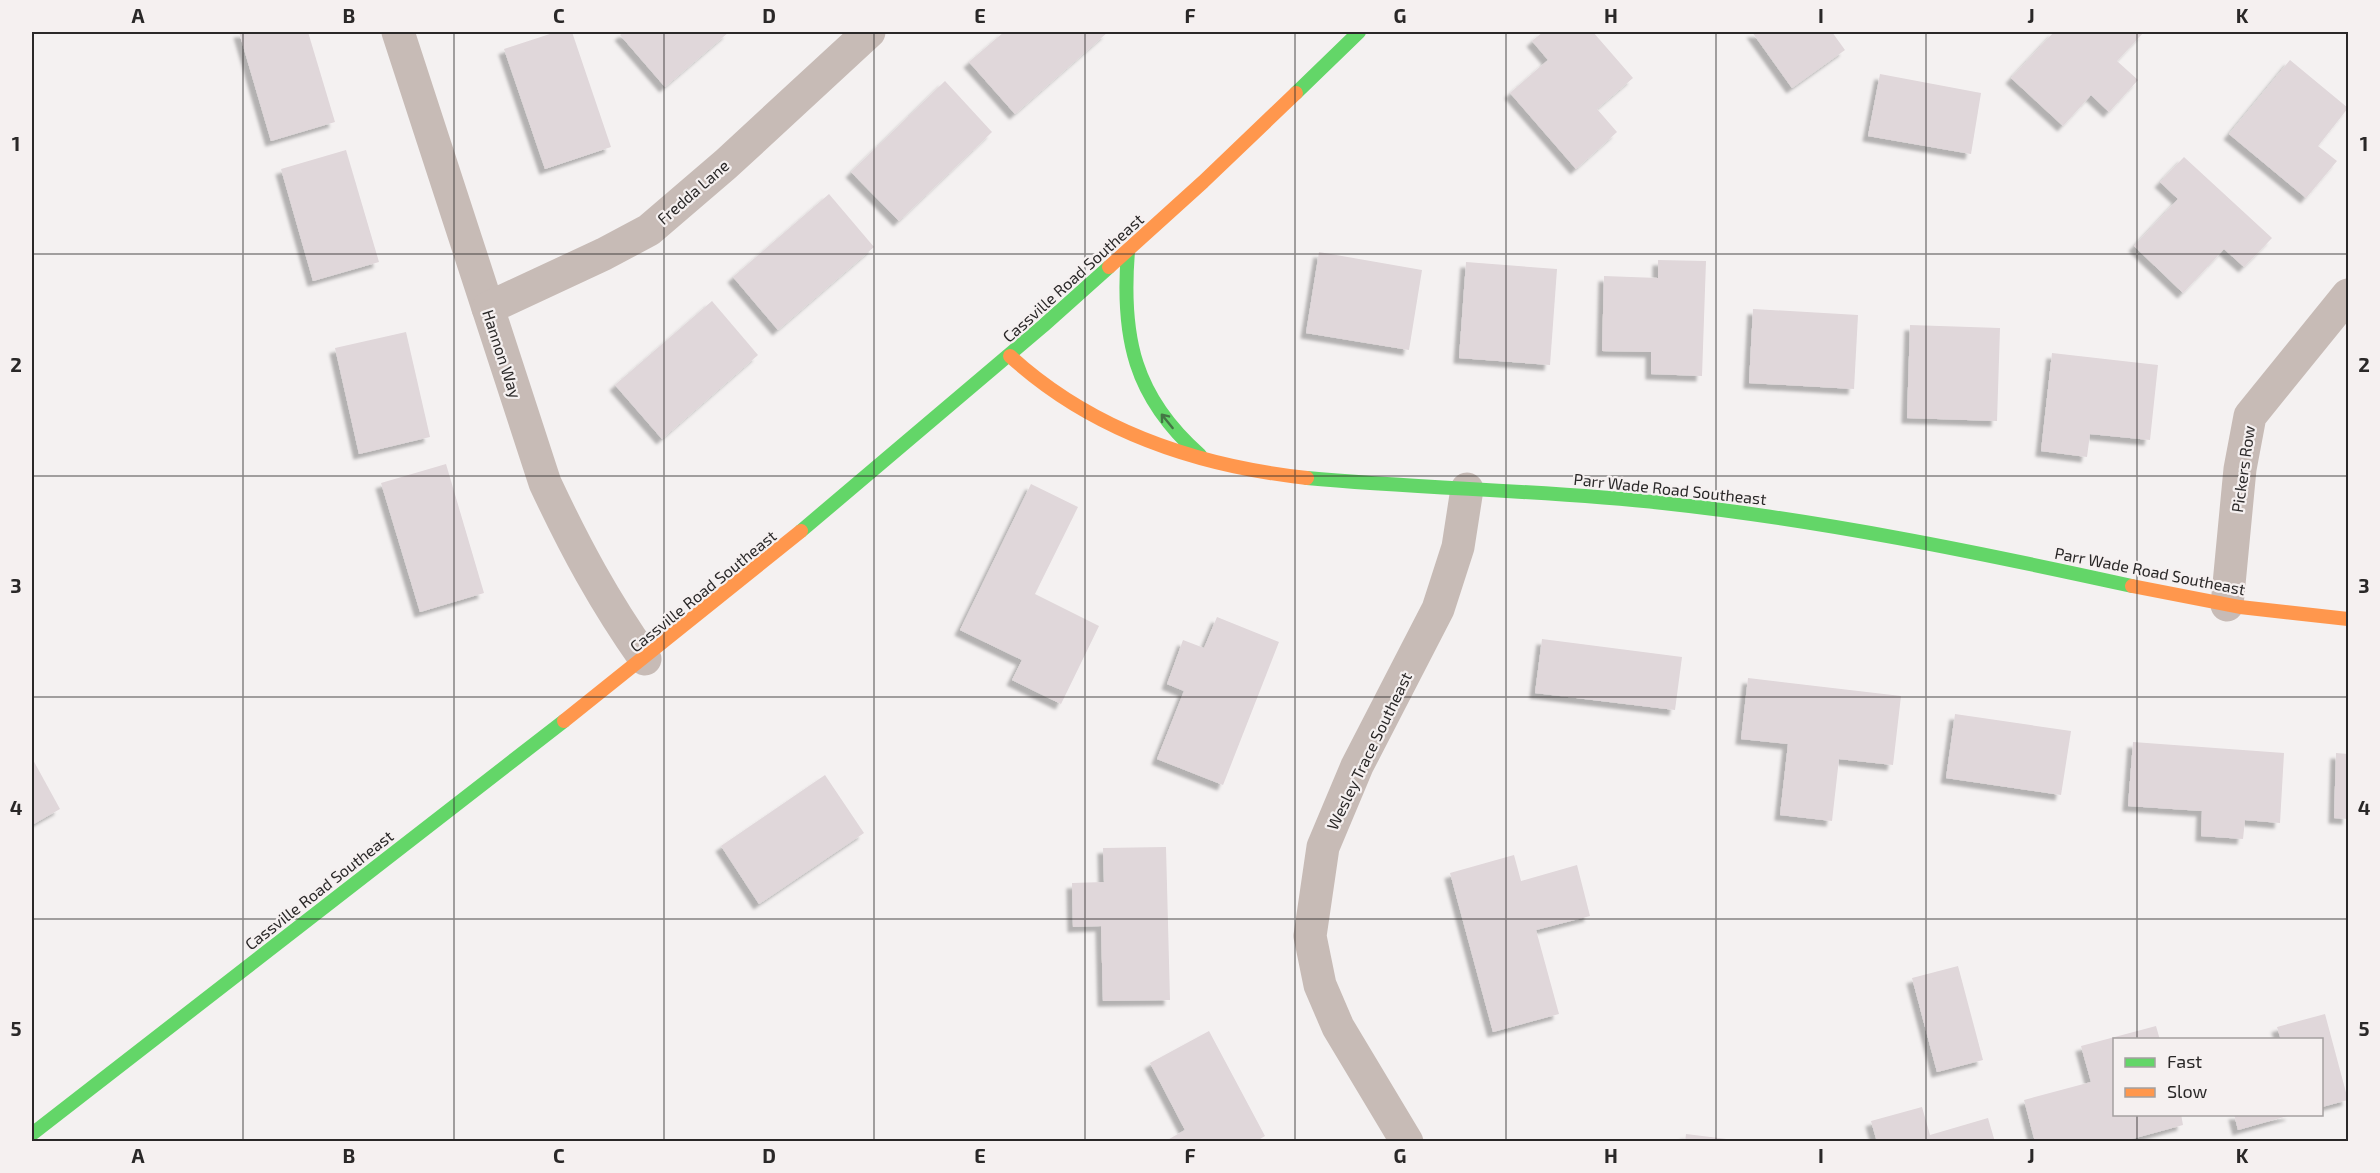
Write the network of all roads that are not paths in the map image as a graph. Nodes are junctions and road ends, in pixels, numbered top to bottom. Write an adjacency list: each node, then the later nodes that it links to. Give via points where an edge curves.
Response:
1 (398, 32): 6 (street, Hannon Way)
2 (869, 32): 6 (street, Fredda Lane, via 649,231)
3 (1359, 32): 4 (main road, Cassville Road Southeast)
4 (1128, 251): 7 (main road, Cassville Road Southeast); 8 (main road, one-way to 4, via 1180,437 1161,414 1134,362 1125,313)
5 (2349, 295): 10 (street, Pickers Row, via 2250,416 2240,469)
6 (488, 308): 12 (street, Hannon Way, via 545,483 611,611)
7 (1010, 356): 8 (main road, Parr Wade Road Southeast, via 1074,405 1110,424); 12 (main road, Cassville Road Southeast)
8 (1209, 461): 9 (main road, Parr Wade Road Southeast, via 1309,478)
9 (1467, 489): 10 (main road, Parr Wade Road Southeast, via 1666,503 1804,522 1947,547); 14 (street, Wesley Trace Southeast, via 1458,547 1438,609 1358,766 1323,847 1310,936 1320,985 1338,1027)
10 (2227, 605): 11 (main road, Parr Wade Road Southeast)
11 (2349, 619)
12 (645, 659): 13 (main road, Cassville Road Southeast)
13 (32, 1134)
14 (1407, 1142)

